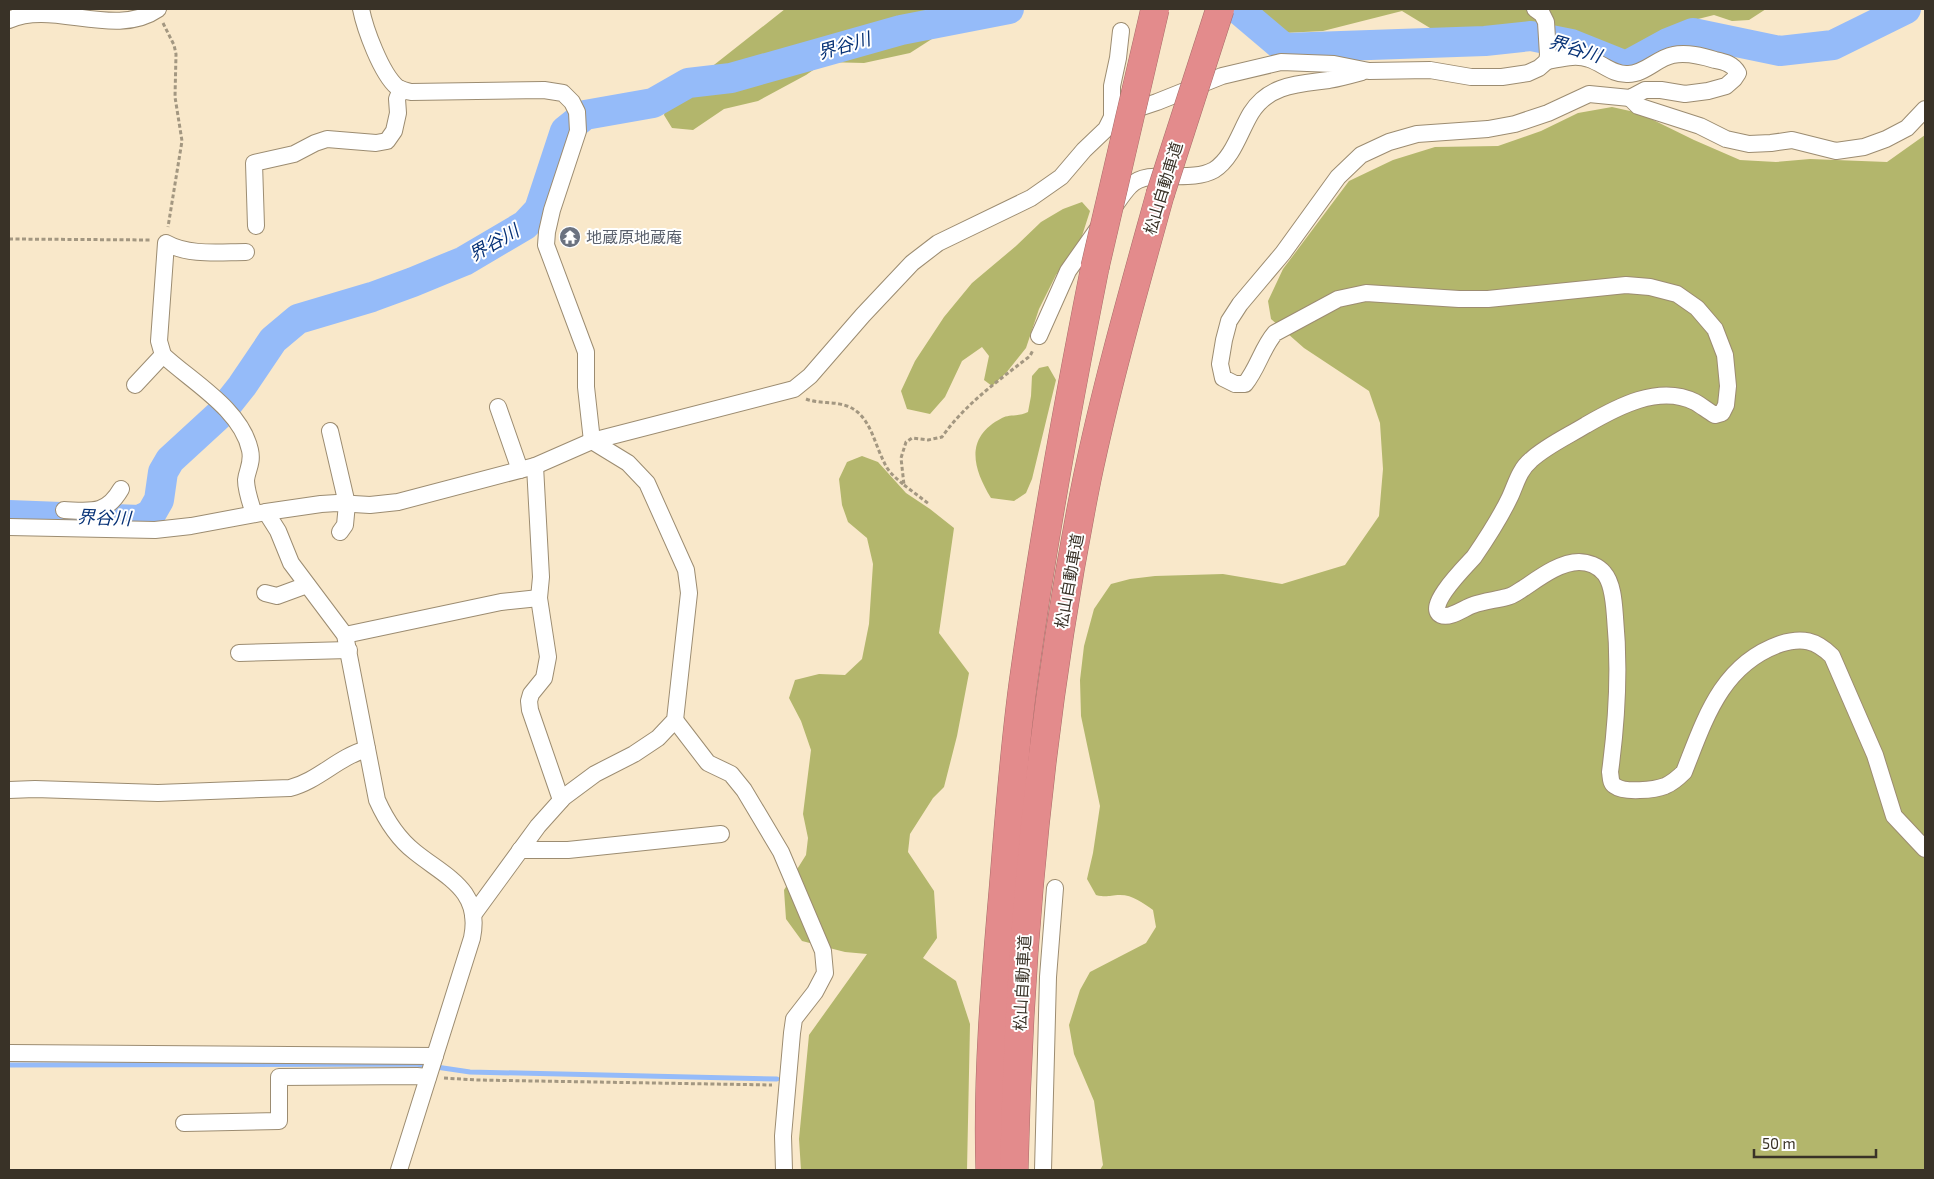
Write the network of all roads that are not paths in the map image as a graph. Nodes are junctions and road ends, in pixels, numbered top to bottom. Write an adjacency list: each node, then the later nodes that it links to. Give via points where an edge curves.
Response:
1 (157, 9): 6 (street, via 140,18 120,20 40,15)
2 (361, 9): 10 (street, via 367,33 388,76)
3 (1155, 9): 49 (highway, 松山自動車道, bridge, via 1095,267 1067,410 1023,679 995,992)
4 (1220, 9): 50 (highway, 松山自動車道, bridge, via 1160,195 1110,376 1069,577 1052,680 1025,918)
5 (1535, 9): 8 (street, via 1546,22)
6 (9, 20)
7 (1121, 31): 13 (street, via 1112,86)
8 (1547, 58): 9 (street, via 1539,68 1528,73 1502,77 1471,77 1430,70); 11 (street, via 1573,56 1589,59 1607,69 1626,74 1640,72 1673,55 1690,54 1734,66 1738,73 1726,86 1708,91 1685,94 1645,90)
9 (1369, 71): 13 (street, via 1334,64 1281,62 1222,76); 16 (street, via 1291,84 1270,94 1252,111 1229,155 1215,169 1199,176 1142,178 1130,185 1068,271)
10 (401, 90): 14 (street, via 394,131 387,141 328,139 294,154 254,163); 21 (street, via 544,90 563,93 572,102 577,112 578,130 552,210 546,245 586,352)
11 (1630, 98): 12 (street, via 1638,106 1700,126 1726,139 1748,144 1792,140 1836,151 1864,147 1886,139 1907,128); 40 (street, via 1589,94 1515,124 1417,134 1360,155 1338,177 1229,321 1220,364 1223,378 1235,384 1245,384 1275,333 1338,299 1366,293 1459,300 1626,285 1677,294 1697,308 1715,329 1725,355 1728,386 1722,413 1715,415 1683,398 1667,395 1648,398 1609,412 1531,460 1519,476 1494,525 1474,556 1442,594 1436,610 1438,614 1449,616 1471,605 1507,597 1547,572 1578,562 1597,567 1604,573 1614,606 1619,673 1611,782 1622,790 1655,789 1678,779 1684,772 1714,700 1739,667 1755,656 1792,640 1823,647 1832,656 1876,755 1894,816)
12 (1925, 109)
13 (1112, 117): 21 (street, via 1106,129 1061,177 1031,198 938,243 912,263 810,376 794,389)
14 (256, 226)
15 (246, 252): 17 (street, via 204,253 174,248 166,243 159,331)
16 (1039, 336)
17 (163, 355): 18 (street); 26 (street, via 225,408 246,437 251,452 246,479)
18 (135, 385)
19 (498, 407): 22 (street)
20 (330, 431): 24 (street)
21 (592, 441): 22 (street); 35 (street, via 628,463 647,484 686,570 689,593)
22 (528, 468): 24 (street, via 398,502); 32 (street, via 541,577)
23 (121, 489): 27 (street)
24 (347, 504): 26 (street, via 321,504); 29 (street, via 345,525)
25 (64, 510): 27 (street, via 94,511)
26 (260, 513): 27 (street, via 155,530); 30 (street, via 278,531 286,554)
27 (104, 518): 28 (street)
28 (9, 527)
29 (340, 532)
30 (307, 585): 31 (street, via 277,596); 33 (street)
31 (265, 593)
32 (539, 598): 33 (street, via 501,602); 38 (street, via 548,658 544,678 529,701)
33 (347, 643): 34 (street); 36 (street)
34 (239, 654)
35 (675, 720): 38 (street, via 658,738 595,774); 48 (street, via 708,763 731,774 744,790 781,852 823,952 825,973 794,1019 783,1136)
36 (366, 749): 37 (street, via 353,752 303,785 290,788 158,793); 43 (street, via 377,800 385,818 414,852 452,878 468,900)
37 (9, 790)
38 (561, 800): 41 (street)
39 (721, 834): 41 (street, via 568,850)
40 (1925, 849)
41 (520, 850): 43 (street)
42 (1055, 888): 51 (street, via 1048,977)
43 (473, 915): 45 (street, via 472,938)
44 (9, 1053): 45 (street)
45 (432, 1067): 46 (street, via 417,1076 279,1077 279,1121); 47 (street)
46 (184, 1123)
47 (399, 1170)
48 (784, 1170)
49 (990, 1170)
50 (1014, 1170)
51 (1043, 1170)

